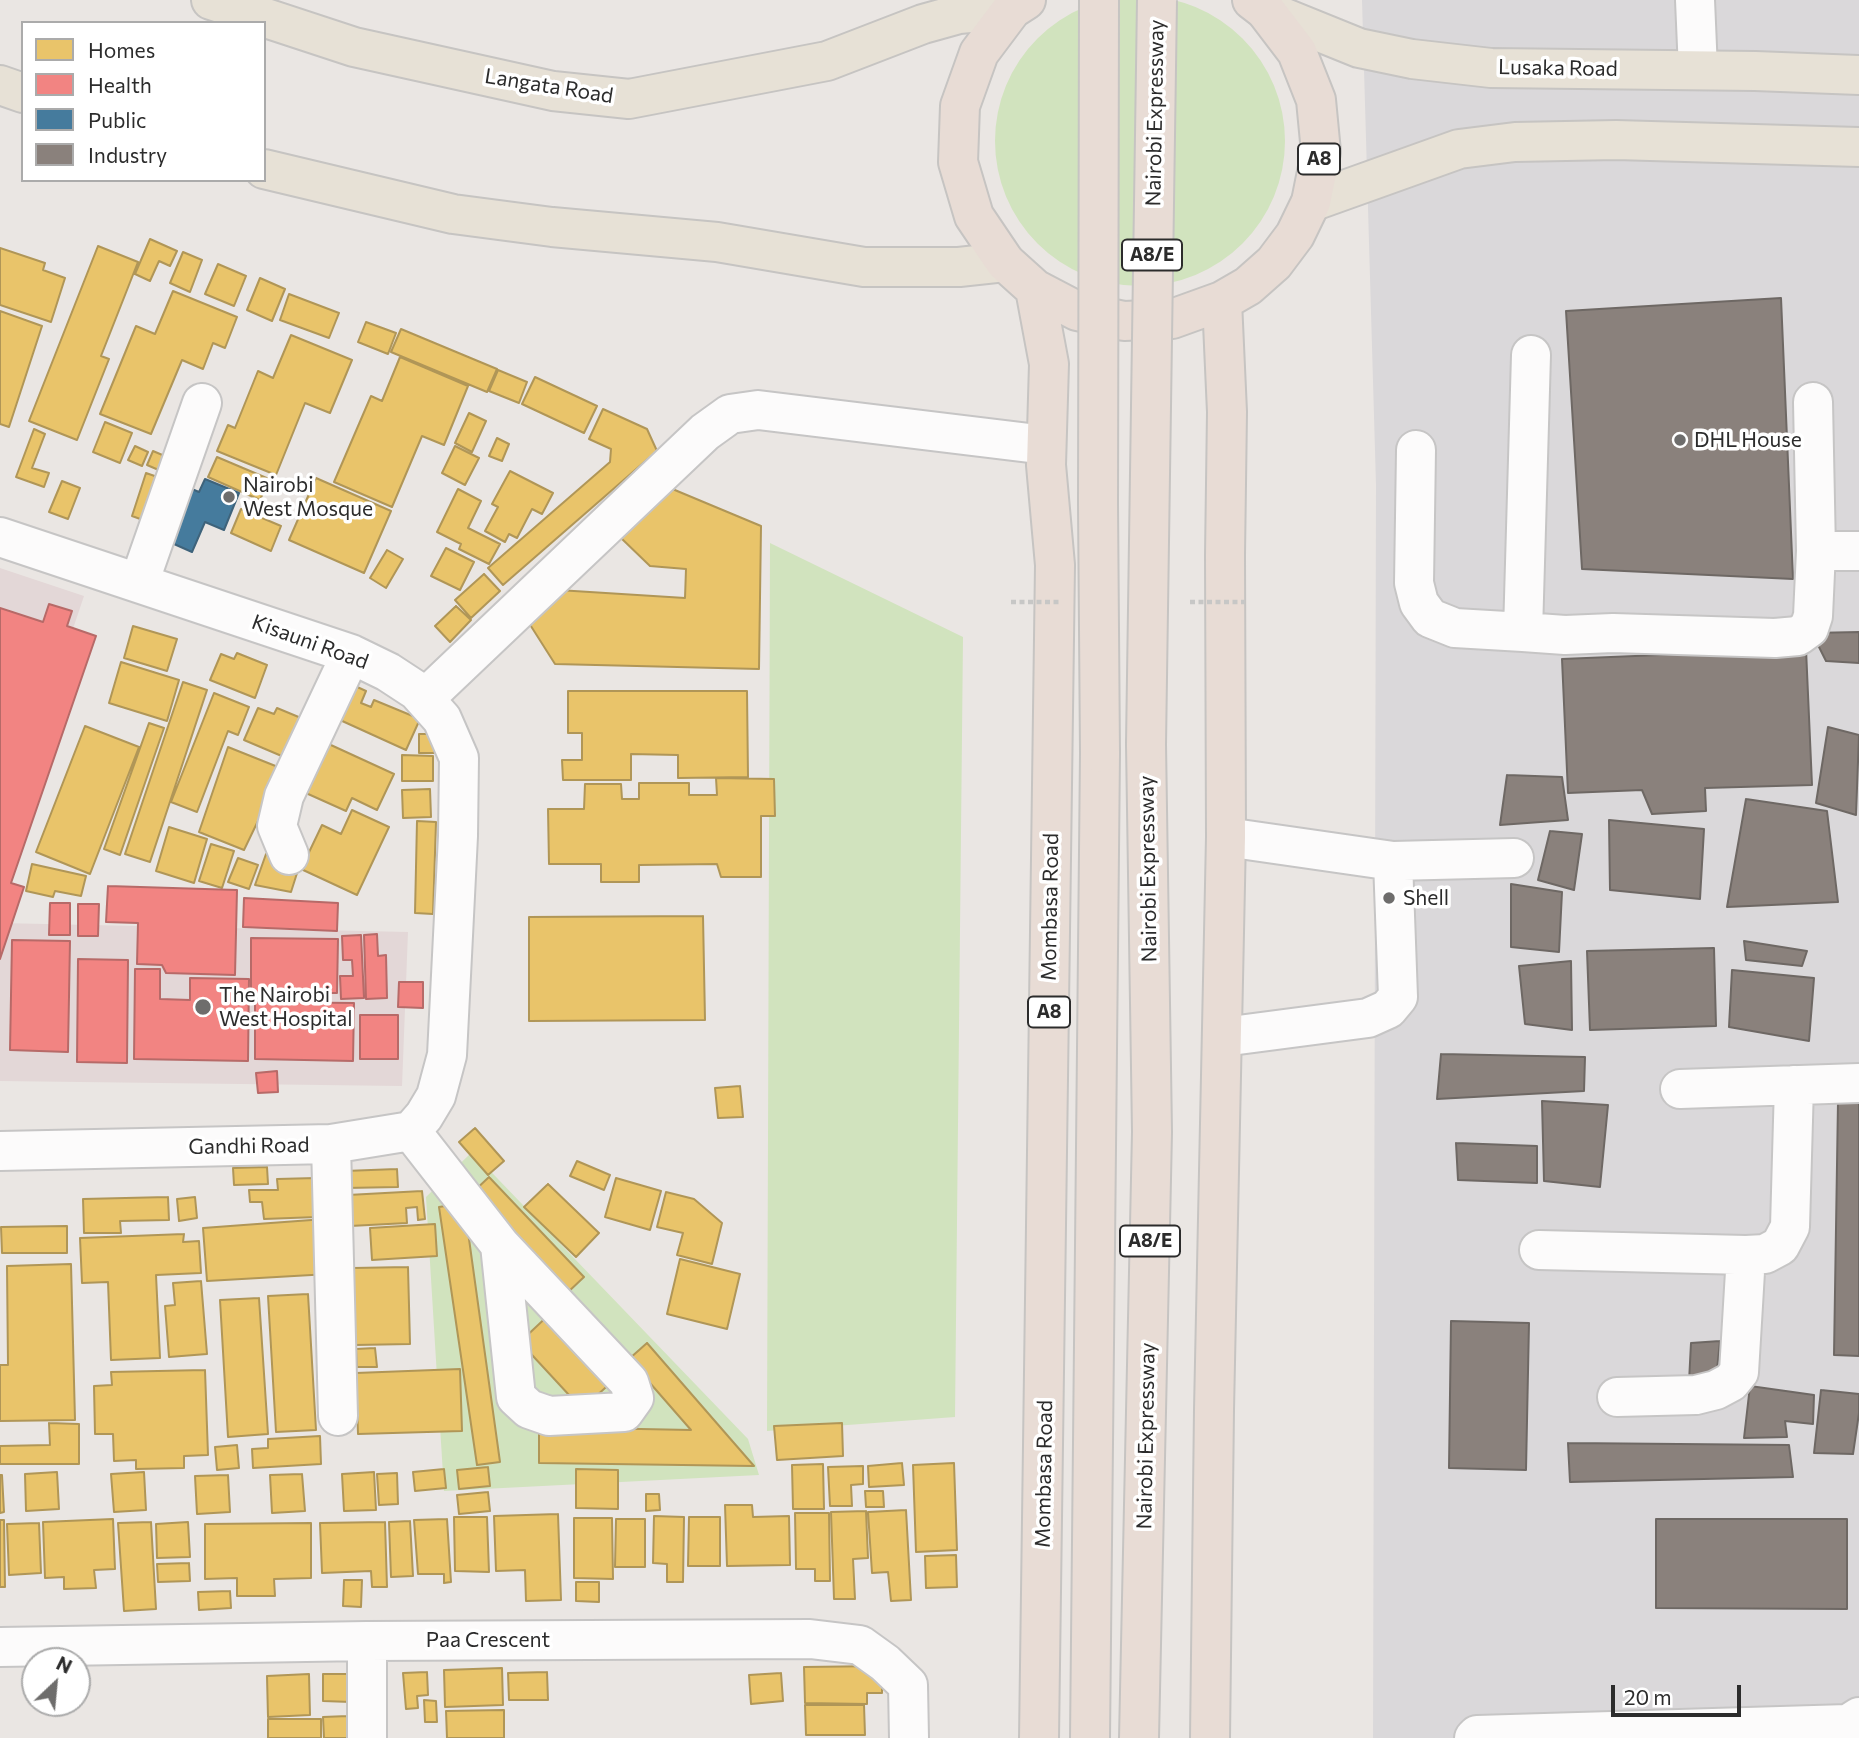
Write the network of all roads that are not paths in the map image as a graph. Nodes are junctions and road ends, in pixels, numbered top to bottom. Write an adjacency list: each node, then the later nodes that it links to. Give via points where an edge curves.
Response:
1 (211, 0): 5 (main road, Langata Road, via 366,50 553,91 629,99 827,61 923,24)
2 (1099, 0): 52 (highway, A8/E, bridge, via 1100,753)
3 (1157, 0): 53 (highway, Nairobi Expressway / A8/E, bridge, via 1146,744 1152,1132)
4 (1695, 0): 7 (street)
5 (1019, 5): 14 (highway, A8, via 979,53 960,106 958,162 974,216)
6 (1259, 5): 7 (main road, Lusaka Road, via 1359,48 1412,59 1491,68); 13 (highway, A8, via 1297,52 1316,100 1321,152)
7 (1698, 70): 8 (main road, Lusaka Road)
8 (1859, 75)
9 (0, 85): 10 (main road)
10 (21, 92)
11 (1859, 147): 13 (main road, via 1515,142 1459,149)
12 (266, 169): 14 (main road, via 453,214 717,242 864,267)
13 (1311, 202): 16 (highway, A8, via 1274,262 1248,286)
14 (1005, 262): 15 (highway, A8)
15 (1035, 289): 16 (highway, A8, via 1077,311 1124,321 1172,319); 20 (highway, Mombasa Road / A8, via 1049,364)
16 (1222, 301): 29 (highway, via 1227,412)
17 (1531, 355): 26 (street)
18 (1813, 402): 23 (street)
19 (202, 403): 25 (street)
20 (1046, 445): 28 (street, via 758,410 730,414 705,432); 51 (highway, Mombasa Road / A8, via 1055,565)
21 (1416, 450): 26 (street, via 1415,583 1419,603 1430,618 1455,628)
22 (0, 537): 25 (street, Kisauni Road)
23 (1816, 551): 24 (street); 26 (street, via 1813,616 1809,628 1798,636)
24 (1859, 551)
25 (139, 583): 27 (street, Kisauni Road)
26 (1523, 632)
27 (351, 654): 28 (street, Kisauni Road, via 388,672); 30 (street, via 284,796 277,826)
28 (424, 699): 37 (street, Kisauni Road, via 442,719 458,758 458,836 447,1055 436,1096)
29 (1226, 837): 32 (street); 33 (highway)
30 (289, 855)
31 (1514, 858): 32 (street)
32 (1393, 861): 33 (street, via 1398,997 1388,1009 1368,1018)
33 (1223, 1037): 54 (highway)
34 (1859, 1083): 35 (street)
35 (1794, 1085): 36 (street); 42 (street, via 1790,1227 1780,1246 1765,1254)
36 (1680, 1090)
37 (411, 1131): 38 (street, Gandhi Road); 40 (street)
38 (331, 1144): 39 (street, Gandhi Road); 44 (street)
39 (0, 1151)
40 (500, 1245): 40 (street, via 629,1382 634,1398 625,1412 549,1416 529,1409 516,1397)
41 (1539, 1250): 42 (street)
42 (1746, 1255): 43 (street, via 1739,1372 1731,1382 1696,1395)
43 (1616, 1397)
44 (338, 1416)
45 (368, 1641): 46 (street, Paa Crescent); 49 (street); 50 (street, Paa Crescent, via 810,1639 860,1645 908,1685)
46 (0, 1647)
47 (1859, 1717): 48 (street, via 1848,1724)
48 (1476, 1737)
49 (367, 1738)
50 (909, 1738)
51 (1039, 1738)
52 (1090, 1738)
53 (1139, 1738)
54 (1210, 1738)

